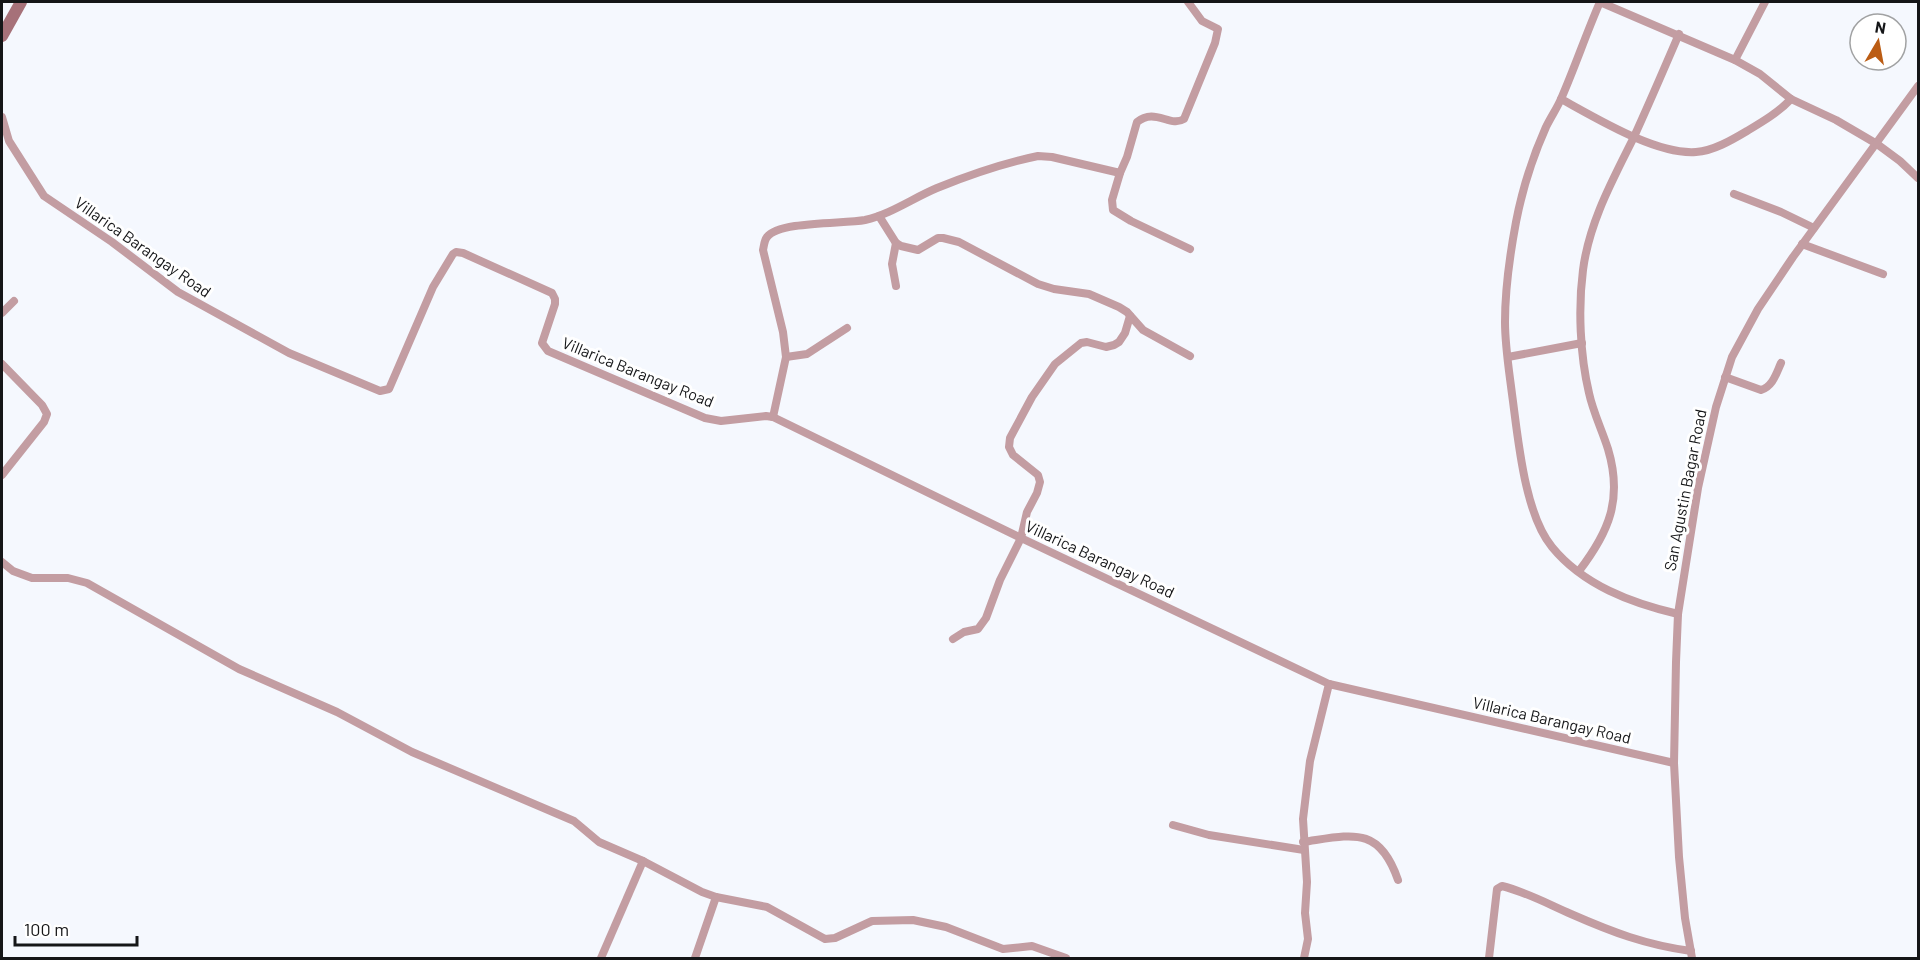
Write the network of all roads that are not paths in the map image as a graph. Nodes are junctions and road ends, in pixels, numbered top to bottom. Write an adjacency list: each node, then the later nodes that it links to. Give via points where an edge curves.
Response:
1 (21, 2): 5 (street)
2 (1188, 2): 13 (street, via 1202,21 1218,29 1215,43 1184,119 1179,122 1149,116 1137,122)
3 (1763, 2): 6 (street)
4 (1679, 34): 6 (street); 8 (street, via 1600,2); 11 (street)
5 (2, 36)
6 (1735, 60): 9 (street)
7 (1918, 86): 12 (street, San Agustin Bagar Road)
8 (1561, 99): 11 (street); 30 (street, via 1529,173 1516,221 1505,322)
9 (1791, 99): 11 (street, via 1733,139 1696,152); 12 (street)
10 (2, 117): 34 (street, Villarica Barangay Road, via 9,141 44,196 186,297 288,353 351,381 380,391 389,389 433,287 453,254 459,252 552,293 555,304 542,342 548,351 705,418 721,421)
11 (1633, 138): 27 (street, via 1592,230 1580,301)
12 (1877, 144): 14 (street); 17 (street, San Agustin Bagar Road)
13 (1120, 173): 16 (street, via 1038,156 935,189); 20 (street, via 1113,210)
14 (1918, 178)
15 (1734, 194): 17 (street)
16 (879, 216): 18 (street); 28 (street, via 782,229 766,238 764,257)
17 (1814, 228): 19 (street, San Agustin Bagar Road)
18 (896, 243): 22 (street, via 892,264); 25 (street, via 918,250 938,238 960,242 1038,284 1089,294)
19 (1802, 244): 21 (street); 33 (street, San Agustin Bagar Road, via 1758,309)
20 (1190, 249)
21 (1883, 274)
22 (896, 286)
23 (14, 301): 24 (street)
24 (2, 313)
25 (1131, 316): 29 (street, via 1143,330); 36 (street, via 1122,338 1114,345 1083,342 1055,364 1038,386 1010,438 1010,451 1035,471 1040,482)
26 (847, 328): 28 (street, via 807,354)
27 (1582, 343): 30 (street); 38 (street, via 1589,393 1614,468 1615,485 1605,531)
28 (786, 357): 34 (street)
29 (1190, 357)
30 (1508, 357): 38 (street, via 1518,440 1530,497 1551,546)
31 (1781, 363): 33 (street, via 1768,387 1761,390)
32 (2, 364): 35 (street, via 47,414)
33 (1725, 377): 39 (street, San Agustin Bagar Road, via 1698,488)
34 (773, 417): 36 (street, Villarica Barangay Road)
35 (2, 475)
36 (1021, 538): 40 (street, via 986,618 978,629); 41 (street, Villarica Barangay Road)
37 (2, 562): 45 (street, via 32,578 68,578 87,583 239,669 337,712 412,752 574,821 599,842)
38 (1579, 572): 39 (street, via 1633,602)
39 (1678, 614): 42 (street, San Agustin Bagar Road)
40 (953, 639)
41 (1329, 684): 42 (street, Villarica Barangay Road); 44 (street, via 1307,778)
42 (1674, 763): 48 (street, San Agustin Bagar Road, via 1679,857)
43 (1173, 825): 44 (street, via 1209,835)
44 (1304, 846): 46 (street, via 1357,837 1372,840 1387,856); 52 (street, via 1308,939)
45 (643, 861): 47 (street); 49 (street)
46 (1398, 880)
47 (716, 897): 50 (street); 51 (street, via 766,907 825,939 872,921 913,920 946,927 1003,949 1032,946)
48 (1692, 955): 53 (street, via 1632,939 1502,886 1497,889)
49 (601, 958)
50 (695, 958)
51 (1066, 958)
52 (1304, 958)
53 (1489, 958)

